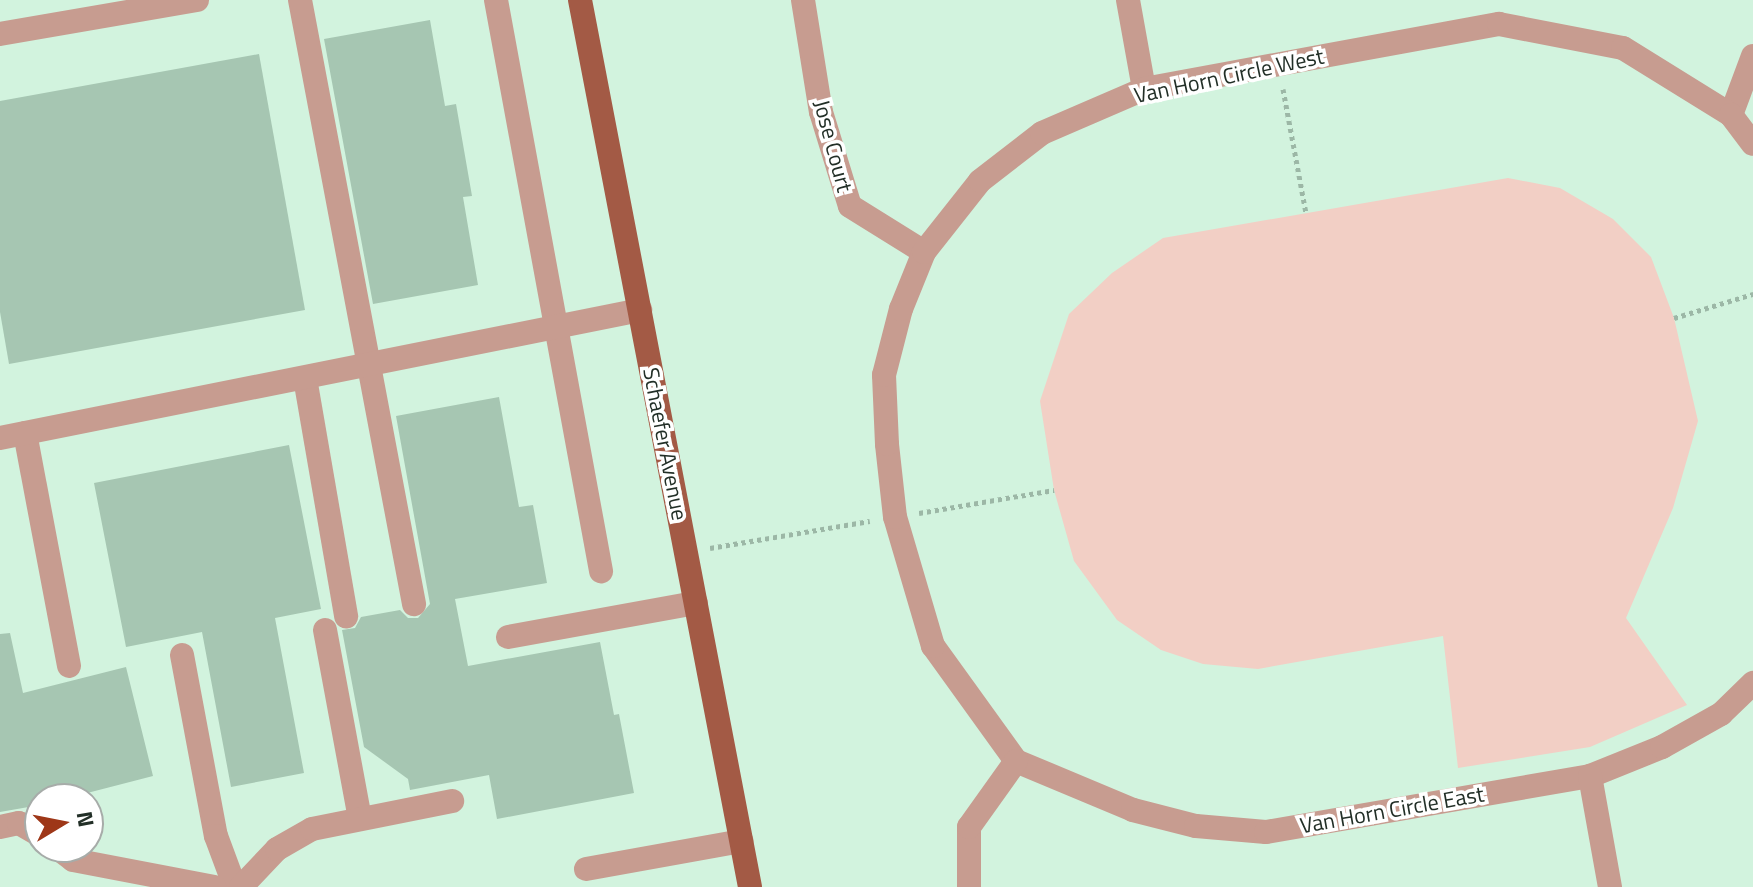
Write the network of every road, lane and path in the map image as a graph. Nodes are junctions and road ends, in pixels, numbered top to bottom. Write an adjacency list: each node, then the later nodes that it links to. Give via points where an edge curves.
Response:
1 (197, 0): 7 (street)
2 (300, 0): 19 (street)
3 (496, 0): 18 (street)
4 (580, 0): 16 (main road, Schaefer Avenue)
5 (803, 0): 14 (street, Jose Court, via 821,112 850,206)
6 (1128, 0): 10 (street)
7 (0, 34)
8 (1753, 56): 11 (street)
9 (1279, 65): 10 (street, Van Horn Circle West); 11 (street, Van Horn Circle West, via 1499,24 1623,48); 13 (path)
10 (1144, 89): 14 (street, Van Horn Circle West, via 1042,133 980,181)
11 (1731, 115): 12 (street)
12 (1753, 144)
13 (1306, 213)
14 (924, 252): 32 (street, Van Horn Circle West, via 901,309 884,375 895,517 933,646)
15 (1753, 294): 17 (path)
16 (640, 310): 18 (street); 24 (main road, Schaefer Avenue)
17 (1674, 318)
18 (557, 327): 19 (street); 23 (street)
19 (369, 365): 20 (street); 25 (street)
20 (305, 378): 21 (street); 26 (street)
21 (25, 433): 22 (street); 30 (street)
22 (0, 438)
23 (601, 571)
24 (696, 603): 28 (street); 38 (main road, Schaefer Avenue)
25 (414, 604)
26 (346, 616)
27 (325, 630): 35 (street)
28 (508, 637)
29 (182, 655): 42 (street, via 216,836)
30 (69, 666)
31 (1753, 683): 33 (street, Van Horn Circle East, via 1721,714 1662,747)
32 (1016, 761): 33 (street, Van Horn Circle East, via 1133,810 1196,826 1266,832); 44 (street, via 969,827)
33 (1590, 776): 45 (street)
34 (452, 801): 35 (street)
35 (360, 819): 42 (street, via 312,829 277,849)
36 (24, 826): 37 (street)
37 (0, 827)
38 (741, 841): 40 (street); 43 (main road, Schaefer Avenue)
39 (89, 863): 41 (street)
40 (586, 869)
41 (214, 887)
42 (238, 887)
43 (750, 887)
44 (969, 887)
45 (1610, 887)

